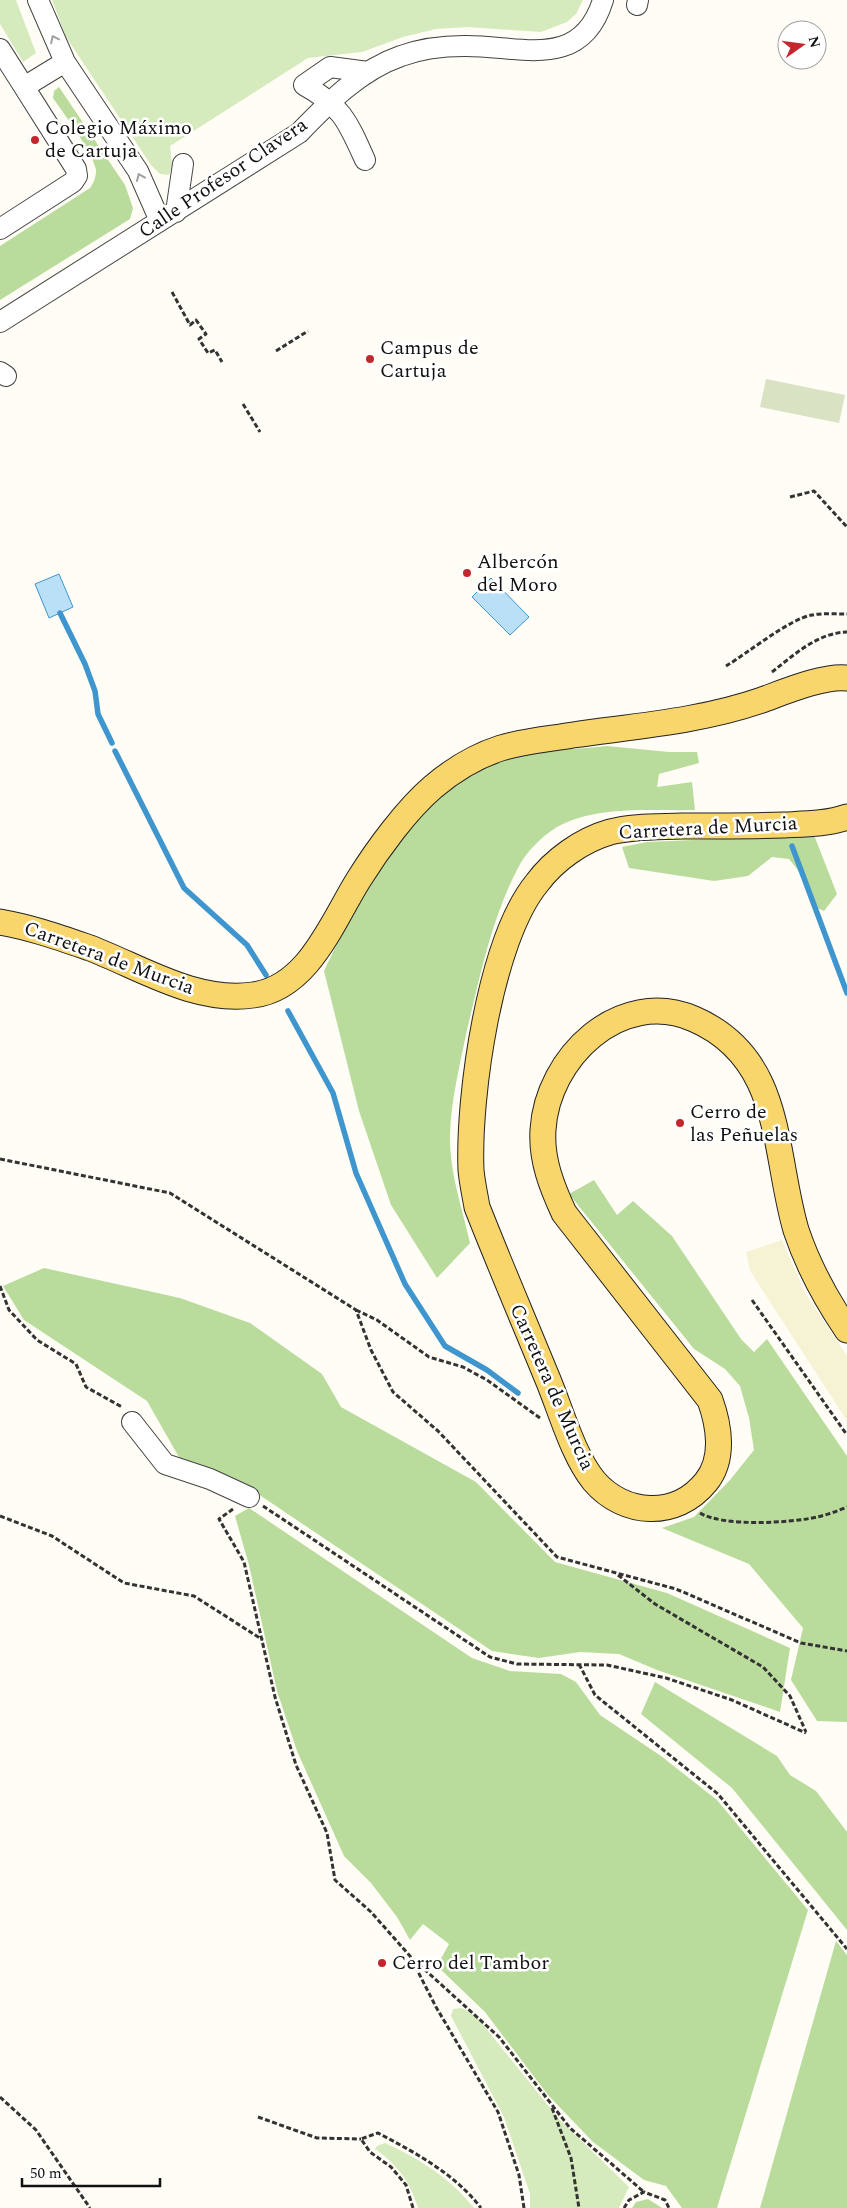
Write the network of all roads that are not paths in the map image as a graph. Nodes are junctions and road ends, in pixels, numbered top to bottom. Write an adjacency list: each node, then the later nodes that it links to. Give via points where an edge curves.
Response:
1 (38, 0): 4 (street, one-way to 1)
2 (603, 0): 5 (street, Calle Profesor Clavera, via 597,18 584,34 564,46 543,51 444,47 402,56)
3 (0, 50): 6 (street)
4 (65, 62): 6 (street); 10 (street, one-way to 4)
5 (368, 72): 7 (street, Calle Profesor Clavera); 7 (street, via 330,67 304,85)
6 (24, 88): 11 (street, via 76,169 77,176 73,182)
7 (331, 101): 8 (street, via 353,133); 10 (street, Calle Profesor Clavera, via 299,133)
8 (364, 160)
9 (184, 164): 10 (street)
10 (168, 216): 12 (street, Calle Profesor Clavera)
11 (0, 229)
12 (0, 322)
13 (847, 678): 15 (main road, Carretera de Murcia, via 804,685 750,704 671,721 530,742 476,758 431,789 394,830 360,878 320,946 302,967 289,980 254,995 222,995 186,989 90,948)
14 (847, 817): 16 (main road, Carretera de Murcia, via 803,824 644,827 610,832 558,860 536,883 509,930 482,1043 474,1104 471,1170 477,1207 572,1439 593,1480 611,1497 631,1507 659,1509 685,1500 706,1482 713,1470 719,1435 710,1400 564,1213 550,1181 543,1130 553,1086 576,1048 593,1034 614,1022 650,1012 672,1013 694,1019 716,1031 740,1051 758,1078 772,1111 796,1229 813,1273)
15 (0, 922)
16 (847, 1330)
17 (132, 1422): 18 (street, via 165,1464)
18 (249, 1497)

